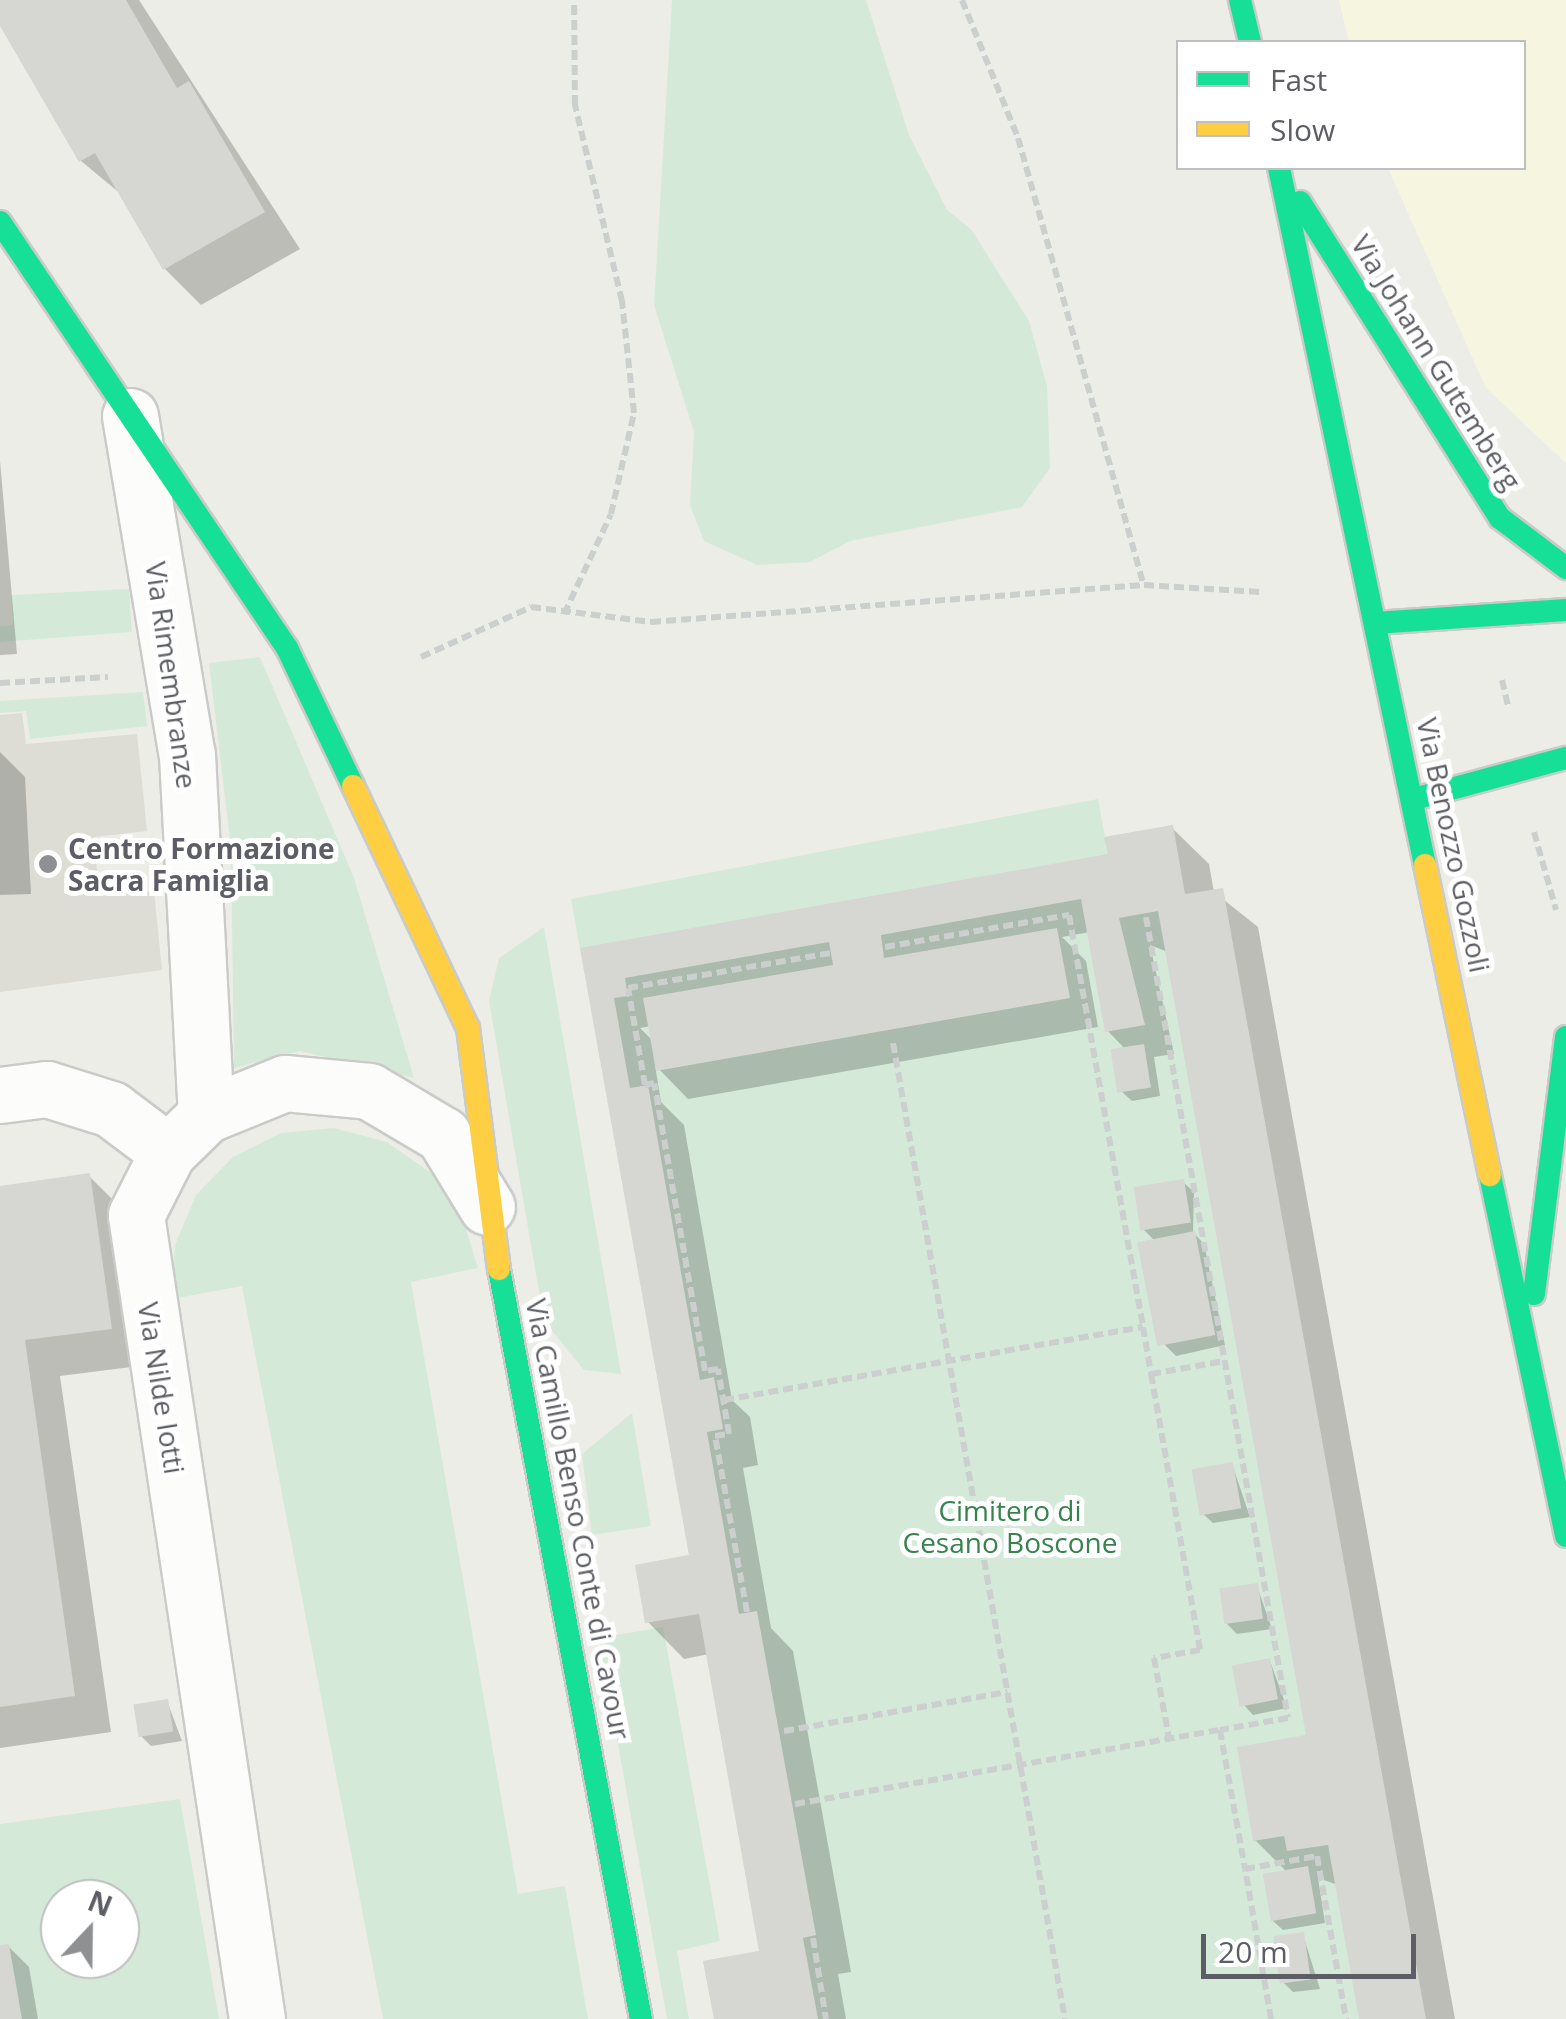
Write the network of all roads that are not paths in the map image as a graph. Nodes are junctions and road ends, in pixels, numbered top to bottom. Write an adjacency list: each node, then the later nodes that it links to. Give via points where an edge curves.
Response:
1 (1240, 0): 2 (street)
2 (1250, 40)
3 (1279, 170): 9 (street, Via Benozzo Gozzoli)
4 (1280, 170): 7 (street, Via Johann Gutemberg, via 1500,518)
5 (0, 222): 6 (street, Via Rimembranze)
6 (130, 416): 12 (street, Via Rimembranze, via 297,665); 15 (street, Via Rimembranze, via 186,755)
7 (1566, 568)
8 (1566, 610): 9 (street)
9 (1375, 623): 11 (street, Via Benozzo Gozzoli)
10 (1566, 758): 11 (street)
11 (1414, 799): 17 (street, Via Benozzo Gozzoli)
12 (468, 1028): 16 (street, Via Camillo Benso Conte di Cavour)
13 (1566, 1037): 17 (street)
14 (0, 1096): 15 (street, via 47,1089)
15 (187, 1134): 16 (street, via 285,1082 369,1091 443,1134); 19 (street, Via Nilde Iotti, via 136,1216)
16 (487, 1207): 20 (street, Via Camillo Benso Conte di Cavour)
17 (1528, 1346): 18 (street, Via Benozzo Gozzoli)
18 (1566, 1536)
19 (257, 2019)
20 (641, 2019)

